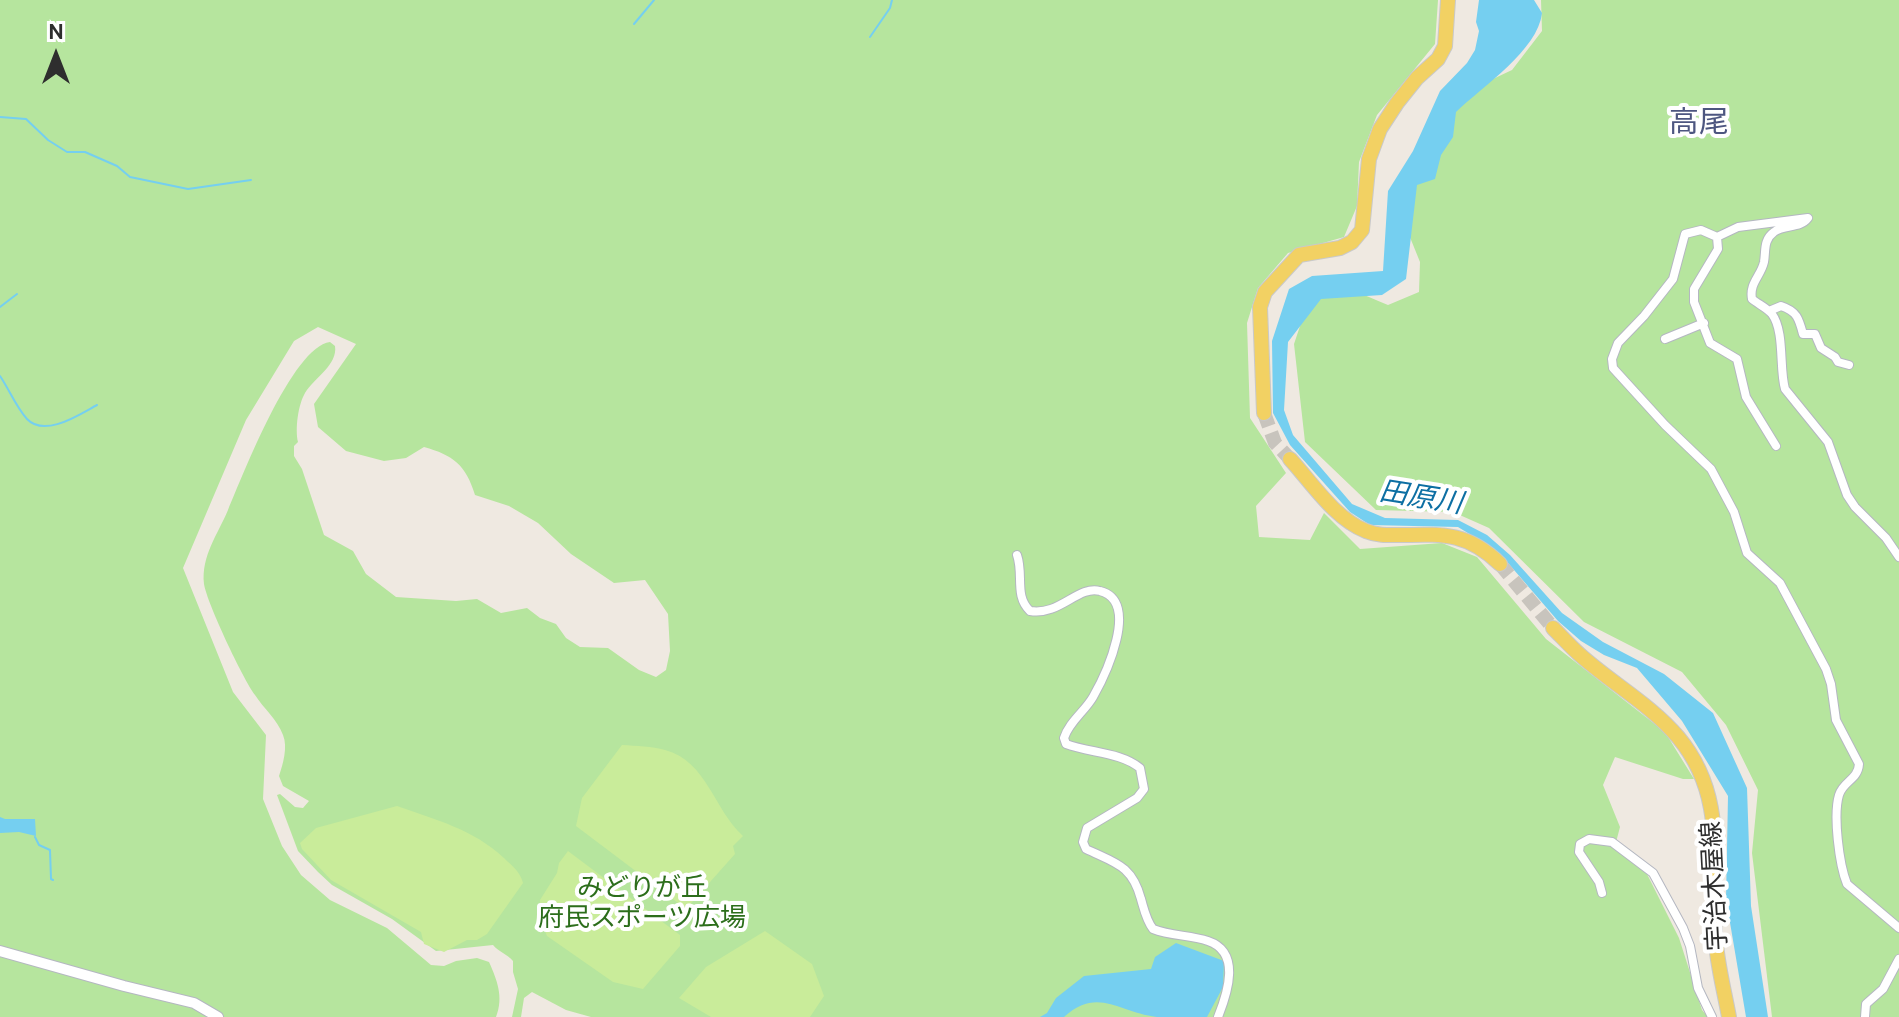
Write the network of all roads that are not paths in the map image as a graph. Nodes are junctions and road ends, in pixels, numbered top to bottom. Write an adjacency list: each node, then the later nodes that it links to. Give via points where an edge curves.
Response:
1 (1448, 0): 7 (main road, via 1445,46 1380,129 1369,159 1362,230 1340,248 1299,255 1265,292 1260,307)
2 (1717, 237): 3 (street, via 1738,227 1808,218 1777,229 1766,243 1763,266 1751,290 1752,299); 4 (street, via 1718,249 1694,289); 15 (street, via 1701,230 1685,234 1676,273 1618,343 1613,368 1711,469 1734,512 1747,553 1780,583 1815,647 1831,684 1836,720 1859,764 1838,797 1844,876)
3 (1769, 311): 6 (street, via 1788,308 1797,315 1803,334 1815,334 1821,348); 11 (street, via 1782,350 1785,389 1828,442 1855,507)
4 (1704, 323): 5 (street); 8 (street, via 1710,343 1737,359 1746,397)
5 (1665, 339)
6 (1849, 365)
7 (1264, 413)
8 (1776, 446)
9 (1290, 459): 12 (main road, via 1346,520 1364,530 1459,538)
10 (1017, 555): 19 (street, via 1020,596 1030,611 1048,612 1097,590 1119,610 1118,635 1107,669 1064,738 1076,748 1131,761 1140,768 1144,789 1087,828 1083,842 1136,881 1153,929 1208,941 1227,955 1230,967)
11 (1899, 557)
12 (1500, 564)
13 (1553, 628): 21 (main road, 宇治木屋線, via 1658,716 1697,768 1715,825 1715,931)
14 (1602, 893): 20 (street, via 1579,852 1580,844 1589,839 1612,842 1653,873 1683,928 1698,988)
15 (1899, 928)
16 (0, 951): 18 (street, via 194,1003)
17 (1899, 959): 22 (street, via 1883,989 1866,1004)
18 (218, 1017)
19 (1218, 1017)
20 (1712, 1017)
21 (1729, 1017)
22 (1865, 1017)

